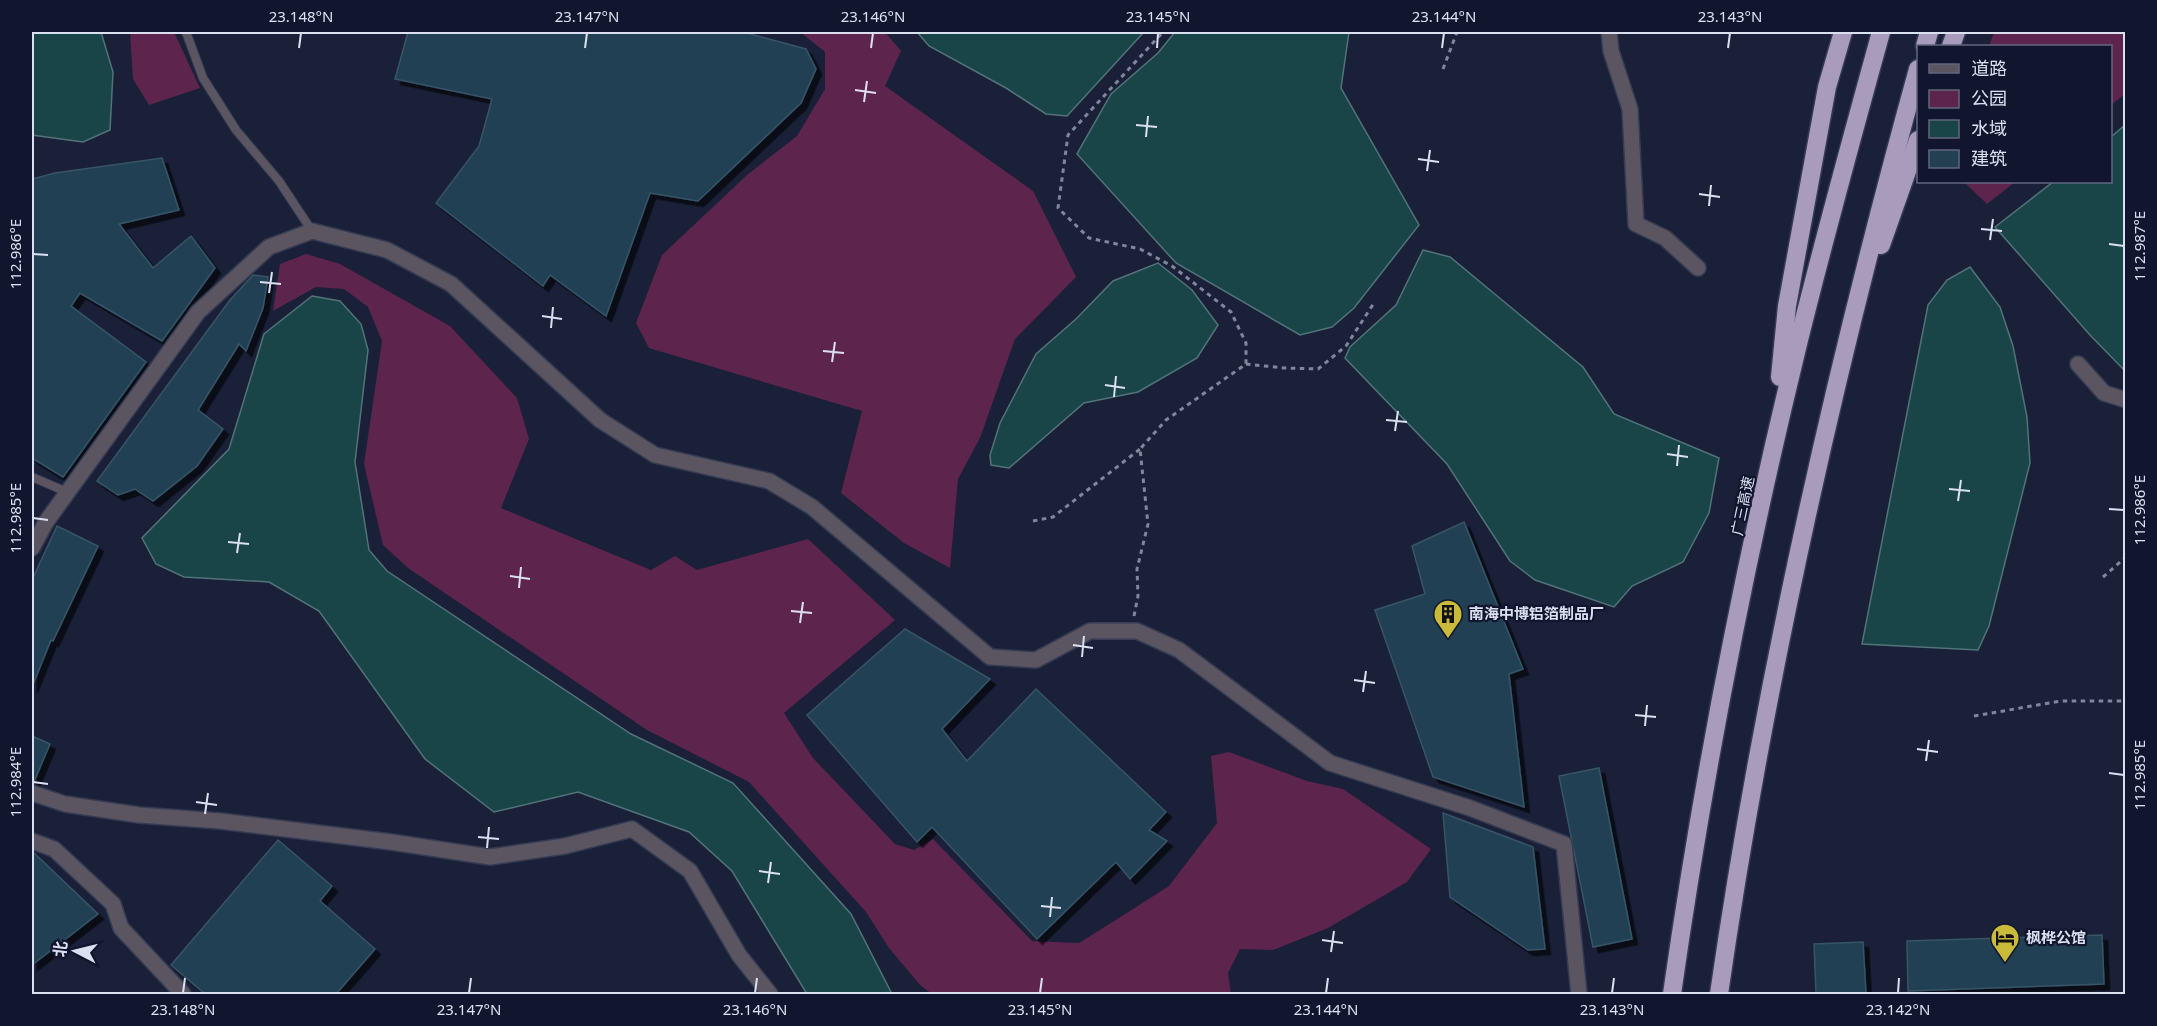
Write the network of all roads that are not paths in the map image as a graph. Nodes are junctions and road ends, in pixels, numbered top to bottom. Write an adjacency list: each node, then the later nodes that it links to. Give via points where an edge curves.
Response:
1 (186, 32): 7 (lane, via 202,78)
2 (1609, 32): 8 (street, via 1611,51 1630,110 1636,224 1665,238)
3 (1843, 32): 12 (highway, via 1827,87 1787,306)
4 (1881, 32): 12 (highway, 广三高速, via 1802,326)
5 (1917, 73): 9 (highway)
6 (1917, 143): 9 (highway)
7 (312, 231): 14 (street, via 269,247 198,312); 20 (street, via 387,250 451,284 600,420 655,455 769,481 812,507 990,657 1036,660 1090,631 1137,631 1179,650 1330,763 1470,808 1564,844)
8 (1698, 268)
9 (1845, 348): 22 (highway, via 1780,645)
10 (2078, 364): 11 (street, via 2104,393)
11 (2126, 400)
12 (1770, 465): 21 (highway, 广三高速, via 1731,648)
13 (32, 477): 14 (lane)
14 (67, 492): 15 (street)
15 (32, 548)
16 (32, 793): 19 (street, via 65,804 139,815 220,821 490,857 565,846 632,829 690,871 739,955)
17 (32, 841): 18 (street, via 54,849 113,904 121,928)
18 (183, 994)
19 (770, 994)
20 (1579, 994)
21 (1672, 994)
22 (1719, 994)

